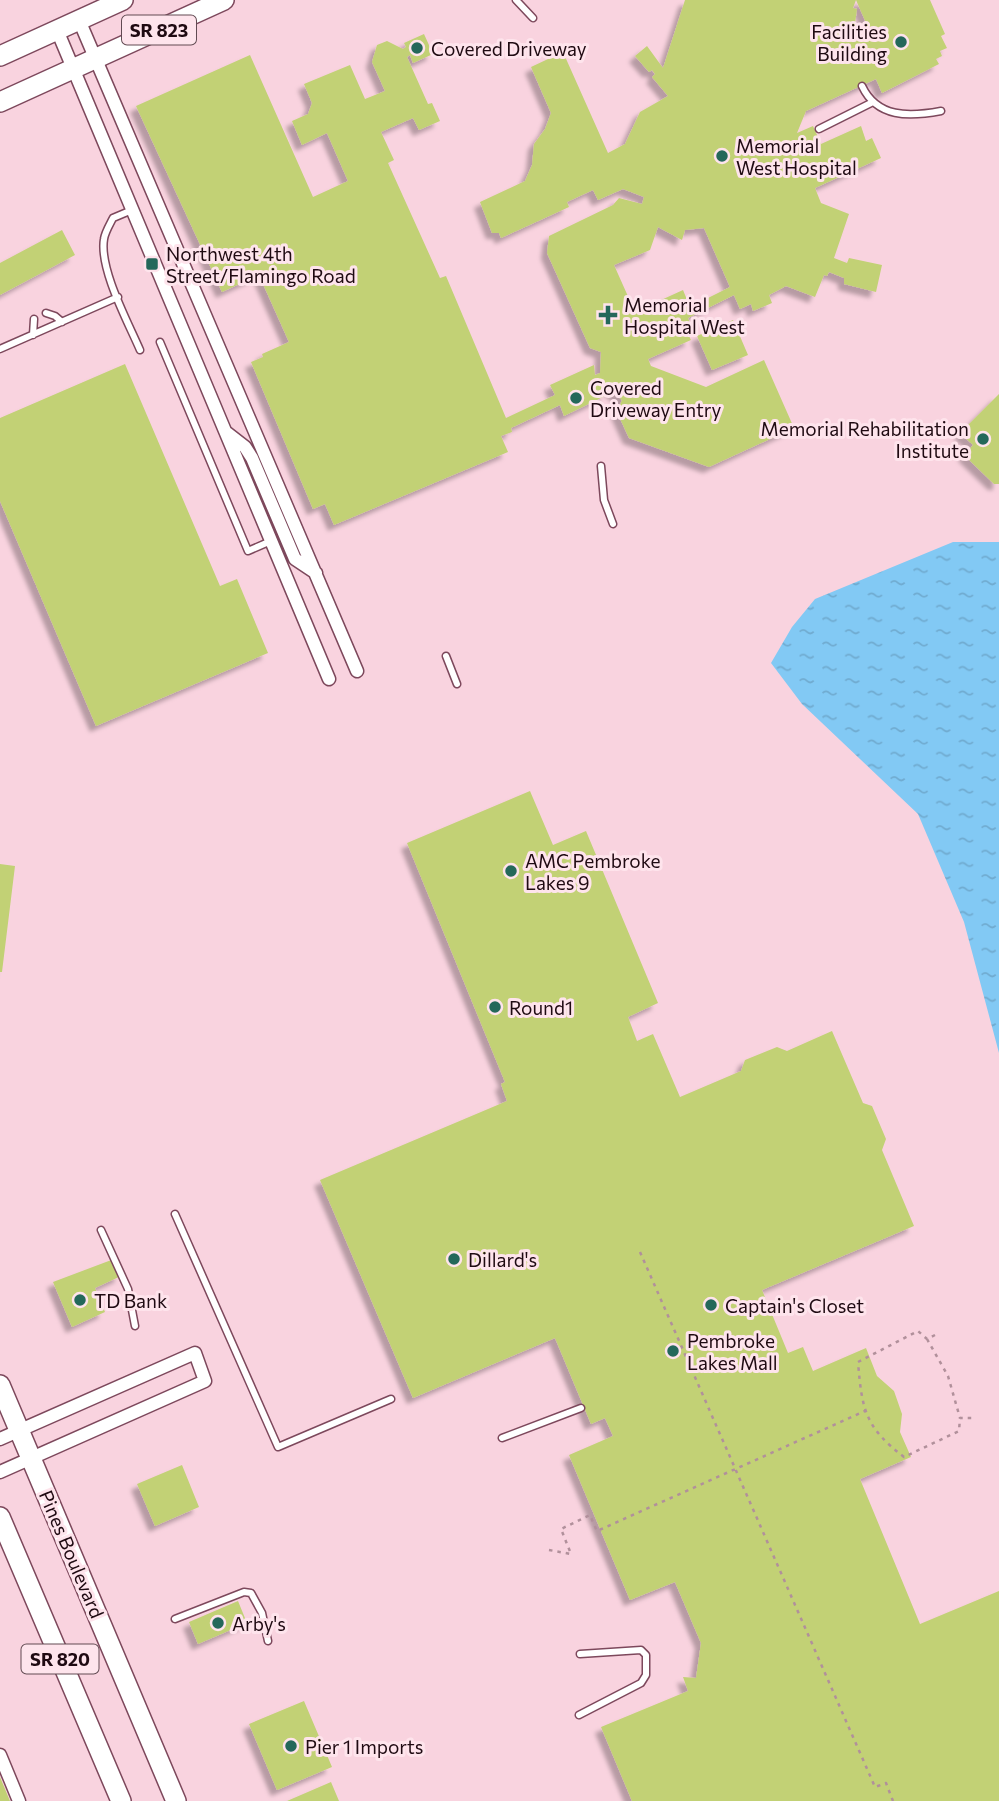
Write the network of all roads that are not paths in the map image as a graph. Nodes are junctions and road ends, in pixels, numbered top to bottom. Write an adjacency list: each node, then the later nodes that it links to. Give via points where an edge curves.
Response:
1 (123, 0): 5 (highway, SR 823)
2 (224, 0): 8 (highway, SR 823)
3 (516, 0): 4 (lane)
4 (533, 18)
5 (79, 20): 6 (highway, SR 823); 8 (street)
6 (57, 30): 7 (highway, SR 823); 9 (street)
7 (0, 56)
8 (95, 59): 9 (highway, SR 823); 28 (street)
9 (73, 69): 11 (highway, SR 823); 15 (street)
10 (862, 86): 12 (lane)
11 (0, 103)
12 (872, 103): 13 (lane, via 881,111 899,114); 14 (lane)
13 (941, 111)
14 (819, 129)
15 (132, 210): 16 (lane, via 113,218 104,238); 24 (street)
16 (118, 298): 19 (lane); 23 (lane)
17 (46, 313): 19 (lane)
18 (34, 319): 20 (lane)
19 (62, 322): 20 (lane)
20 (33, 335): 22 (lane)
21 (160, 342): 29 (lane, via 247,551)
22 (0, 349)
23 (140, 350)
24 (225, 431): 27 (street, via 252,458); 29 (street)
25 (601, 466): 26 (lane, via 604,500)
26 (613, 524)
27 (284, 533): 28 (street); 30 (street, via 295,559)
28 (300, 535): 30 (street)
29 (271, 541): 33 (street)
30 (316, 573): 32 (street)
31 (446, 656): 34 (lane)
32 (357, 671)
33 (329, 678)
34 (457, 684)
35 (175, 1214): 39 (lane, via 278,1447)
36 (101, 1230): 37 (lane, via 128,1289)
37 (135, 1326)
38 (0, 1385): 41 (highway, Pines Boulevard / SR 820)
39 (391, 1399)
40 (581, 1408): 42 (lane)
41 (19, 1429): 43 (street); 44 (highway, Pines Boulevard / SR 820); 44 (street, via 195,1353 205,1381)
42 (502, 1438)
43 (0, 1439)
44 (31, 1458): 45 (street); 54 (highway, Pines Boulevard / SR 820)
45 (0, 1472)
46 (0, 1517): 53 (highway, SR 820)
47 (175, 1619): 48 (lane, via 251,1593)
48 (268, 1641)
49 (580, 1654): 50 (lane, via 642,1650 646,1675 641,1683)
50 (579, 1715)
51 (0, 1755): 52 (street)
52 (19, 1801)
53 (121, 1801)
54 (176, 1801)

